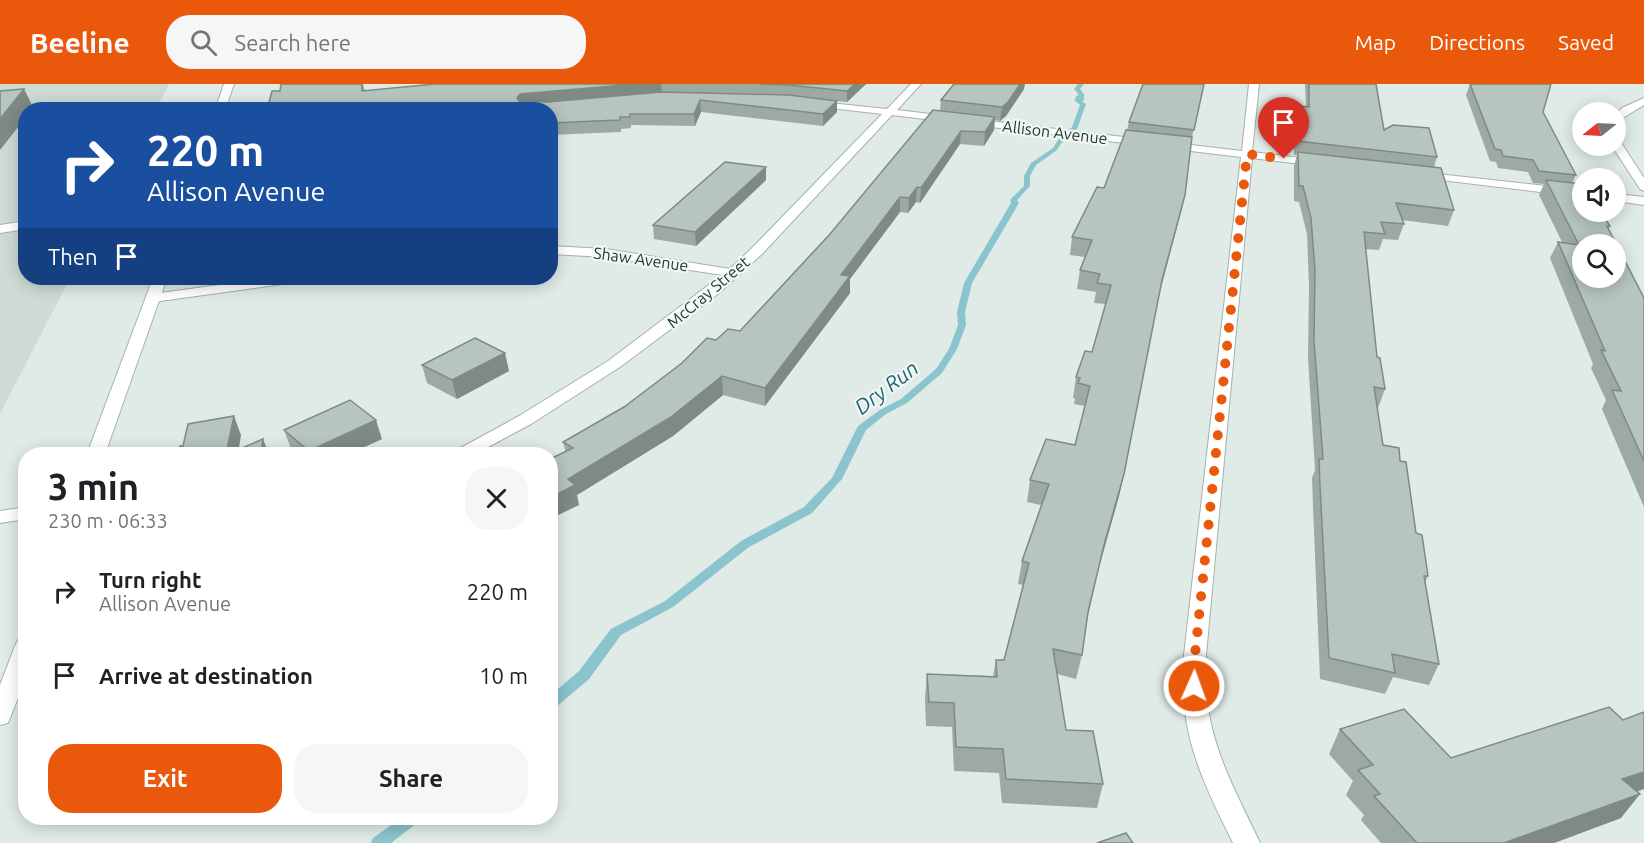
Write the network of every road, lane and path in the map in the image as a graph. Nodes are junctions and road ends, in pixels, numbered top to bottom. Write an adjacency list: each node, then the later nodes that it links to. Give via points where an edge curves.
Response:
1 (229, 84): 5 (street)
2 (916, 84): 8 (street, McCray Street)
3 (1254, 84): 9 (street)
4 (1644, 100): 7 (street)
5 (223, 102)
6 (806, 103): 8 (street, Allison Avenue)
7 (1626, 110)
8 (889, 112): 9 (street, Allison Avenue); 20 (street, McCray Street)
9 (1247, 154): 11 (street, Allison Avenue); 30 (street, via 1194,686 1198,721 1223,797)
10 (1624, 156): 13 (street)
11 (1330, 164)
12 (1411, 174): 14 (street)
13 (1644, 187)
14 (1572, 193)
15 (1626, 199): 16 (street)
16 (1644, 201)
17 (18, 226): 18 (street)
18 (0, 229)
19 (558, 250): 20 (street, Shaw Avenue, via 606,253)
20 (732, 273): 25 (street, McCray Street, via 614,364)
21 (158, 285): 23 (street)
22 (247, 285): 23 (street)
23 (153, 298): 24 (street)
24 (99, 447)
25 (476, 447)
26 (18, 514): 27 (street)
27 (0, 517)
28 (18, 670): 29 (street)
29 (0, 716)
30 (1247, 843)

